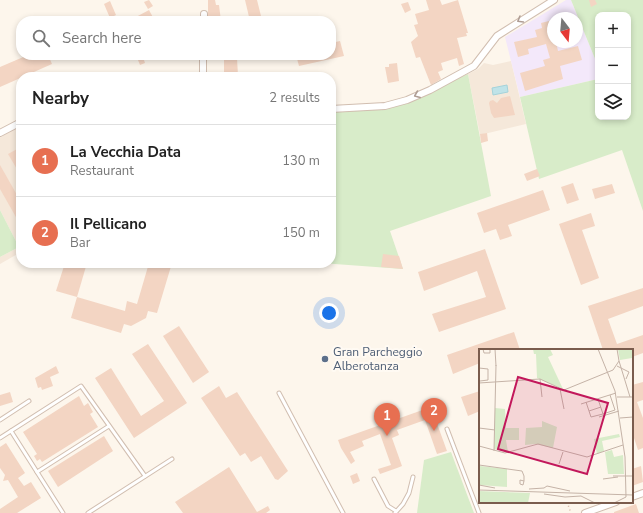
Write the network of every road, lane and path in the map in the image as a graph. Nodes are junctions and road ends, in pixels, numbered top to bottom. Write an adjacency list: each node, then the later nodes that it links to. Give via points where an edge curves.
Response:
1 (554, 0): 4 (street, one-way to 4, via 497,36 474,66 430,90 385,106)
2 (203, 60): 3 (street)
3 (203, 72)
4 (336, 109)
5 (16, 125): 6 (street)
6 (0, 133)
7 (279, 393): 26 (lane)
8 (29, 401): 9 (lane)
9 (0, 420)
10 (109, 426): 12 (lane, via 81,386); 15 (lane); 16 (lane)
11 (447, 429): 27 (lane)
12 (11, 431): 13 (lane); 15 (lane)
13 (0, 438)
14 (172, 459): 16 (lane)
15 (37, 472): 24 (lane)
16 (145, 476): 25 (lane)
17 (413, 477): 23 (lane, via 409,494)
18 (374, 479): 23 (lane, via 388,506)
19 (643, 493): 20 (street)
20 (633, 496)
21 (567, 503): 28 (path)
22 (613, 503): 29 (street)
23 (396, 512)
24 (63, 513)
25 (88, 513)
26 (344, 513)
27 (479, 513)
28 (571, 513)
29 (585, 513)

